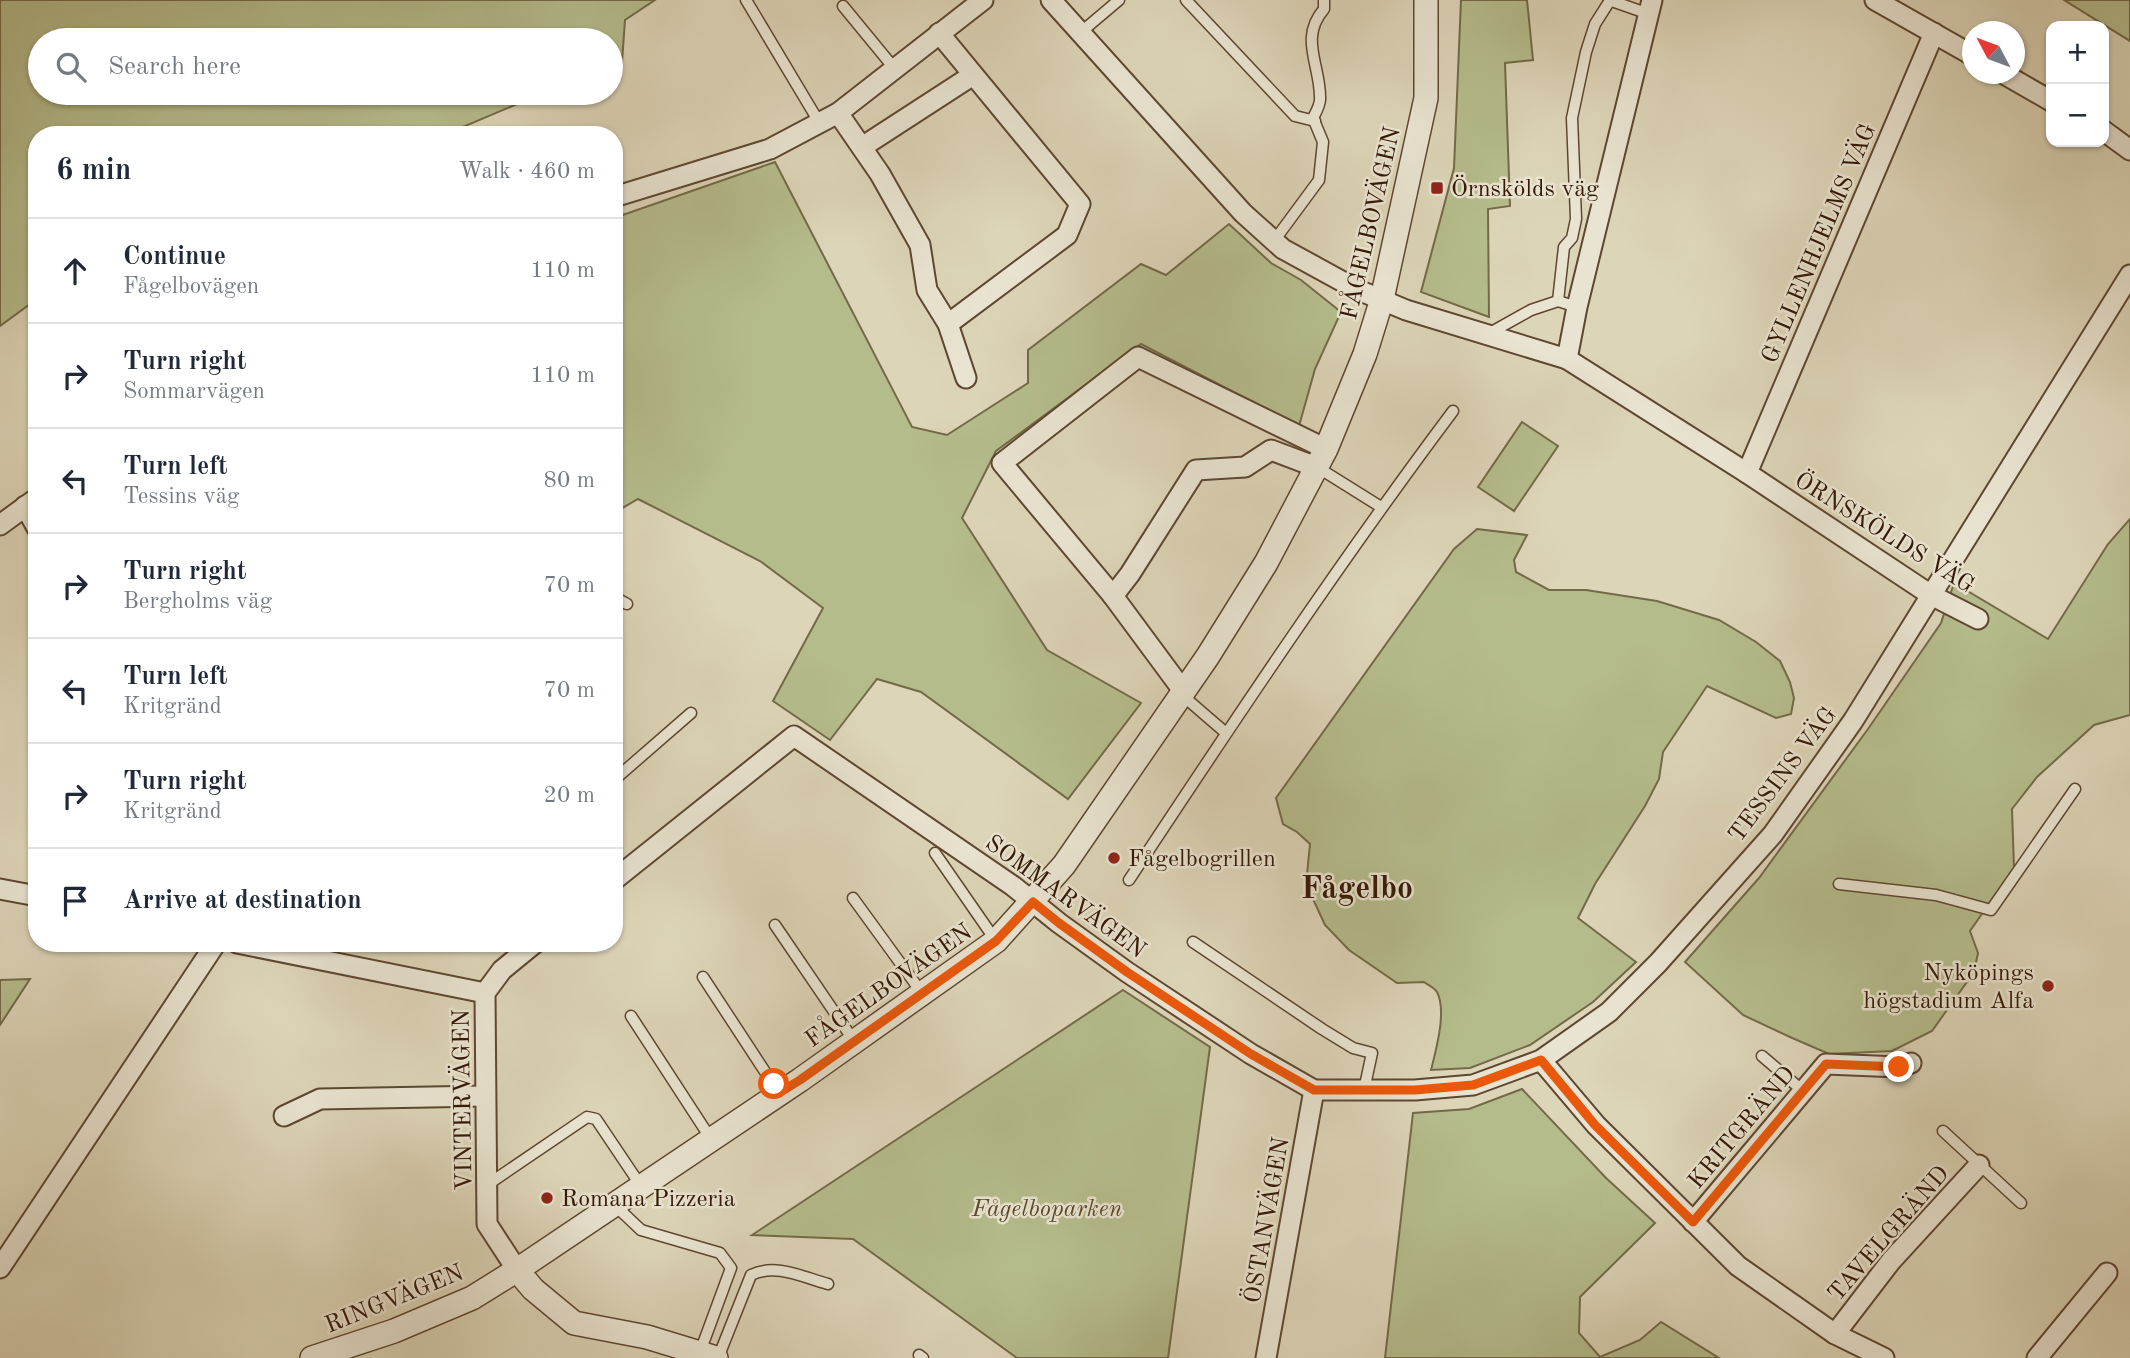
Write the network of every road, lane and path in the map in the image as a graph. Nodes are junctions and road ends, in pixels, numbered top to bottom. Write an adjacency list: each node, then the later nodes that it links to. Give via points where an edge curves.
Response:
1 (746, 0): 22 (lane)
2 (983, 0): 12 (street)
3 (1051, 0): 13 (street, ÖRNSKÖLDS VÄG)
4 (1119, 0): 13 (lane)
5 (1186, 0): 21 (lane, via 1295,116)
6 (1324, 0): 21 (lane, via 1310,38 1321,99)
7 (1426, 0): 31 (street, FÅGELBOVÄGEN, via 1426,98)
8 (1875, 0): 14 (street)
9 (1609, 1): 11 (lane); 27 (lane, via 1586,52 1572,118)
10 (843, 6): 16 (lane)
11 (1651, 7): 28 (street)
12 (939, 33): 16 (street); 17 (street)
13 (1080, 33): 29 (street, ÖRNSKÖLDS VÄG, via 1243,213)
14 (1934, 33): 15 (street); 39 (street, GYLLENHJELMS VÄG)
15 (1962, 49)
16 (894, 68): 20 (street)
17 (973, 75): 24 (street); 33 (street, via 1080,204 1067,235)
18 (2021, 84): 19 (street)
19 (2046, 98)
20 (838, 113): 22 (street); 24 (street)
21 (1315, 121): 29 (lane, via 1323,142 1320,180)
22 (819, 122): 26 (street, via 770,149)
23 (2109, 135): 25 (street)
24 (862, 147): 33 (street, via 920,245 927,290)
25 (2130, 150)
26 (623, 194)
27 (1576, 223): 28 (lane); 32 (lane, via 1573,238 1564,247)
28 (1597, 229): 32 (street)
29 (1274, 241): 31 (street, ÖRNSKÖLDS VÄG)
30 (2130, 275): 43 (street, TESSINS VÄG)
31 (1382, 299): 34 (street, ÖRNSKÖLDS VÄG); 38 (street, FÅGELBOVÄGEN, via 1365,355)
32 (1567, 304): 34 (lane, via 1531,310); 35 (street)
33 (948, 324): 36 (street)
34 (1487, 335): 35 (street, ÖRNSKÖLDS VÄG)
35 (1567, 359): 39 (street, ÖRNSKÖLDS VÄG)
36 (966, 378)
37 (1453, 411): 41 (lane)
38 (1321, 458): 41 (lane); 44 (street, via 1271,450 1245,467 1196,470); 44 (street, via 1138,357 1002,463); 48 (street, FÅGELBOVÄGEN, via 1266,563)
39 (1748, 473): 43 (street, ÖRNSKÖLDS VÄG)
40 (28, 504): 42 (street)
41 (1381, 507): 50 (lane)
42 (0, 525)
43 (1931, 595): 47 (street, ÖRNSKÖLDS VÄG); 73 (street, TESSINS VÄG, via 1853,721 1773,834 1609,1012)
44 (1113, 596): 48 (street)
45 (623, 602): 46 (lane)
46 (627, 604)
47 (1978, 619)
48 (1183, 693): 50 (lane); 60 (street, FÅGELBOVÄGEN, via 1064,865)
49 (691, 713): 51 (lane)
50 (1226, 733): 55 (lane)
51 (623, 772)
52 (2075, 789): 56 (lane, via 1991,910 1936,895)
53 (934, 853): 62 (lane)
54 (623, 873): 60 (street, SOMMARVÄGEN, via 794,736)
55 (1129, 880)
56 (1839, 884)
57 (0, 889): 58 (street)
58 (28, 894)
59 (853, 898): 69 (lane)
60 (1033, 902): 62 (street, FÅGELBOVÄGEN); 75 (street, SOMMARVÄGEN, via 1127,972)
61 (775, 925): 71 (lane)
62 (996, 941): 69 (street, FÅGELBOVÄGEN)
63 (1194, 942): 76 (lane, via 1322,1029 1353,1048 1372,1053)
64 (210, 952): 89 (street)
65 (282, 952): 68 (street)
66 (524, 952): 68 (street, VINTERVÄGEN, via 502,970)
67 (703, 977): 78 (lane)
68 (485, 993): 79 (street, VINTERVÄGEN)
69 (923, 993): 71 (street, FÅGELBOVÄGEN)
70 (631, 1016): 82 (lane)
71 (854, 1041): 78 (street, FÅGELBOVÄGEN)
72 (1762, 1056): 77 (lane)
73 (1541, 1060): 76 (street, TESSINS VÄG, via 1473,1085); 88 (street, via 1595,1125)
74 (1910, 1063): 77 (street, KRITGRÄND, via 1899,1067 1826,1064)
75 (1314, 1090): 76 (street, TESSINS VÄG); 96 (street, ÖSTANVÄGEN)
76 (1364, 1091)
77 (1803, 1091): 88 (street, KRITGRÄND)
78 (779, 1093): 82 (street, FÅGELBOVÄGEN)
79 (485, 1096): 80 (street, via 320,1099); 84 (street, VINTERVÄGEN)
80 (284, 1116)
81 (1943, 1131): 83 (lane)
82 (711, 1139): 85 (street, FÅGELBOVÄGEN)
83 (1979, 1165): 87 (lane); 93 (street, TAVELGRÄND, via 1891,1261)
84 (487, 1185): 85 (lane, via 587,1117 596,1119); 90 (street, VINTERVÄGEN, via 488,1224)
85 (641, 1186): 86 (street, FÅGELBOVÄGEN)
86 (616, 1203): 90 (street, FÅGELBOVÄGEN); 94 (lane, via 641,1230 720,1253 730,1268)
87 (2021, 1203)
88 (1693, 1222): 93 (street, via 1738,1266)
89 (0, 1268)
90 (517, 1270): 94 (street, via 574,1323); 95 (street, RINGVÄGEN, via 472,1298 394,1331)
91 (2107, 1273): 98 (street)
92 (828, 1284): 94 (lane, via 775,1269 751,1275)
93 (1835, 1334): 97 (street)
94 (711, 1356)
95 (312, 1358)
96 (1266, 1358)
97 (1884, 1358)
98 (2037, 1358)

